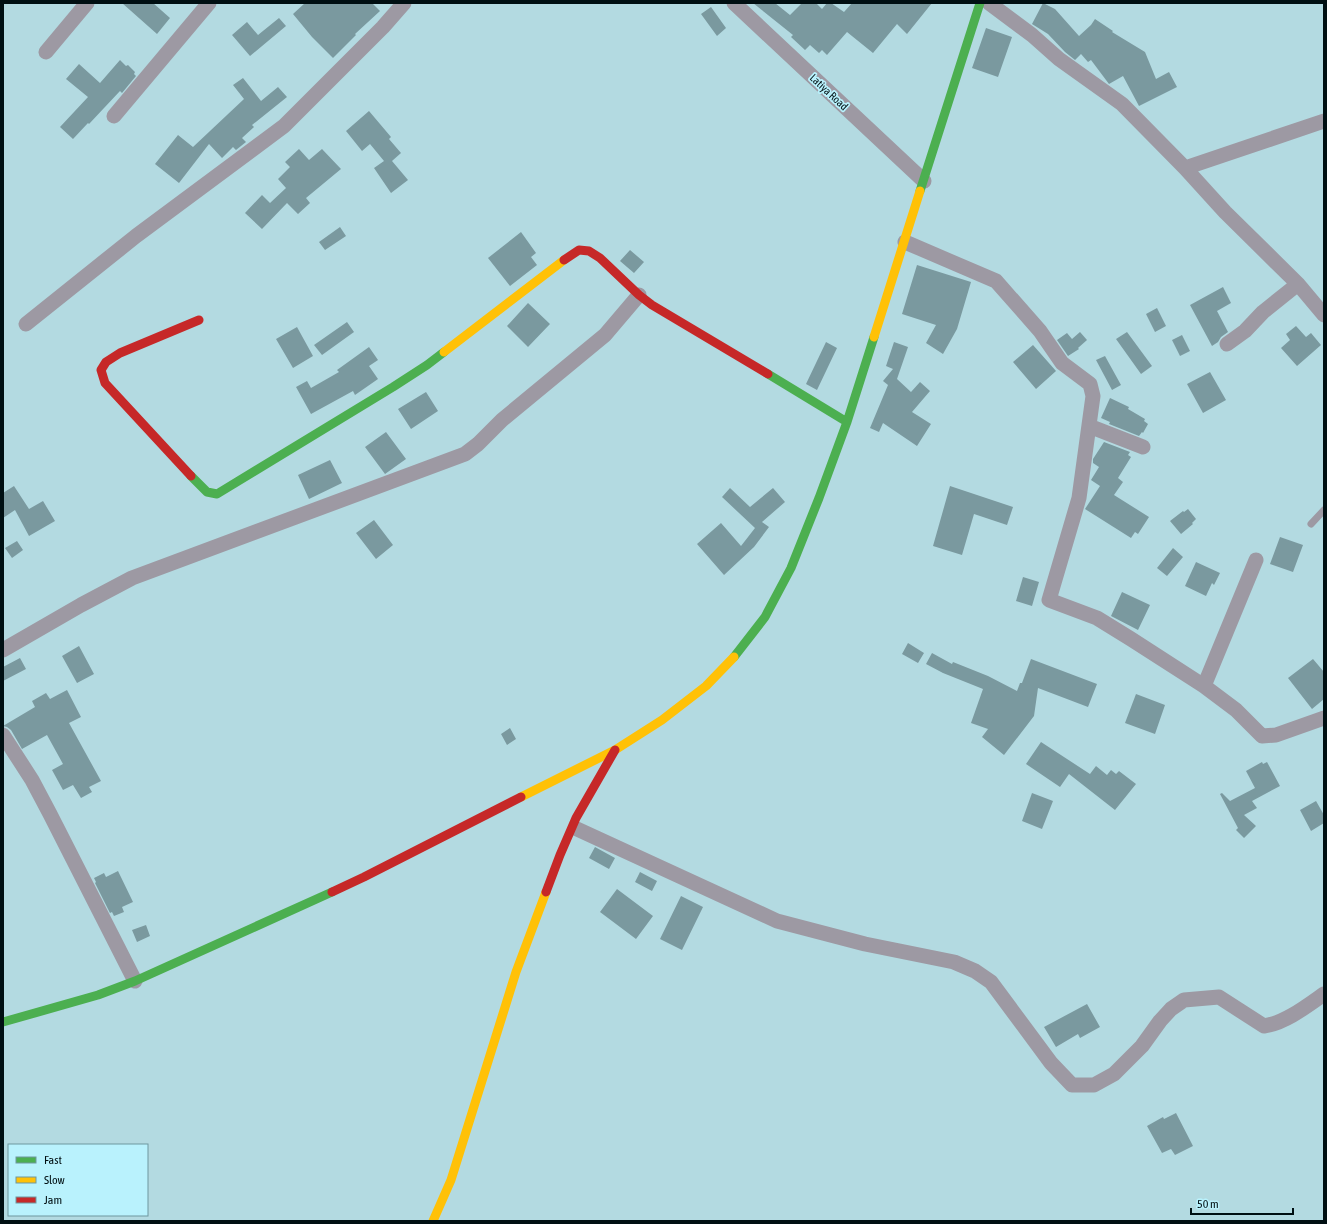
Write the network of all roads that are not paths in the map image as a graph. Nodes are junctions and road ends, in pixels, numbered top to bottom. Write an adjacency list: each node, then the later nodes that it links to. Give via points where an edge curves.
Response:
1 (86, 3): 7 (street)
2 (209, 3): 8 (street)
3 (404, 3): 17 (street, via 284,126 136,236)
4 (734, 3): 11 (street, Latiya Road)
5 (980, 3): 11 (street)
6 (989, 3): 10 (street, via 1059,59 1122,104)
7 (46, 52)
8 (114, 116)
9 (1324, 121): 10 (street)
10 (1185, 168): 13 (street, via 1225,212)
11 (924, 181): 12 (street)
12 (905, 242): 19 (street); 20 (street, via 996,281 1040,331 1062,363 1090,384 1093,396)
13 (1298, 284): 15 (street); 18 (street)
14 (639, 295): 16 (street, via 600,258 589,251 579,250 427,365 217,494 207,492 195,481 105,383 101,370 106,362 120,354); 19 (street, via 658,309); 25 (street, via 605,335 465,454 132,578)
15 (1324, 315)
16 (199, 320)
17 (26, 324)
18 (1227, 344)
19 (847, 422): 29 (street, via 791,568 765,617 737,654 706,686 662,720)
20 (1089, 426): 21 (street); 26 (street, via 1079,498 1049,600 1097,618)
21 (1143, 447)
22 (1324, 510): 23 (lane)
23 (1311, 524)
24 (1256, 560): 26 (street)
25 (3, 649)
26 (1204, 686): 27 (street, via 1236,710 1262,736 1276,735)
27 (1324, 718)
28 (3, 735): 31 (street, via 32,780)
29 (616, 750): 31 (street, via 364,877); 34 (street, via 576,818 560,855 516,972 451,1180)
30 (577, 829): 32 (street, via 777,921 865,944 954,962 975,970 991,982 1051,1063 1072,1085 1094,1085 1114,1074 1142,1046 1171,1009 1184,1000 1219,997 1264,1026 1275,1024)
31 (135, 981): 33 (street, via 98,995)
32 (1324, 994)
33 (3, 1022)
34 (433, 1221)

